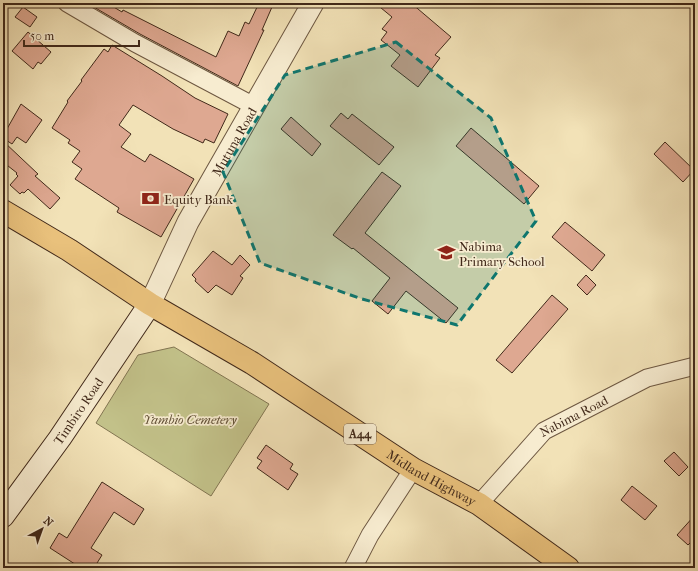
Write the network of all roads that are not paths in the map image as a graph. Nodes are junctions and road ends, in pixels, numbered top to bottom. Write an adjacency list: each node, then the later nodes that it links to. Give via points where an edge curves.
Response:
1 (67, 3): 3 (street, via 135,43)
2 (313, 3): 3 (street, Mutuna Road)
3 (254, 106): 5 (street, Mutuna Road, via 188,222)
4 (3, 211): 5 (main road, Midland Highway, via 70,250)
5 (150, 304): 7 (main road, Midland Highway / A44, via 252,363); 9 (main road, Timbiro Road, via 60,438)
6 (695, 366): 8 (street, Nabima Road, via 647,378 544,431)
7 (413, 469): 8 (main road, Midland Highway / A44); 10 (street, via 370,535)
8 (479, 504): 11 (main road, Midland Highway / A44)
9 (3, 516)
10 (353, 568)
11 (568, 568)

